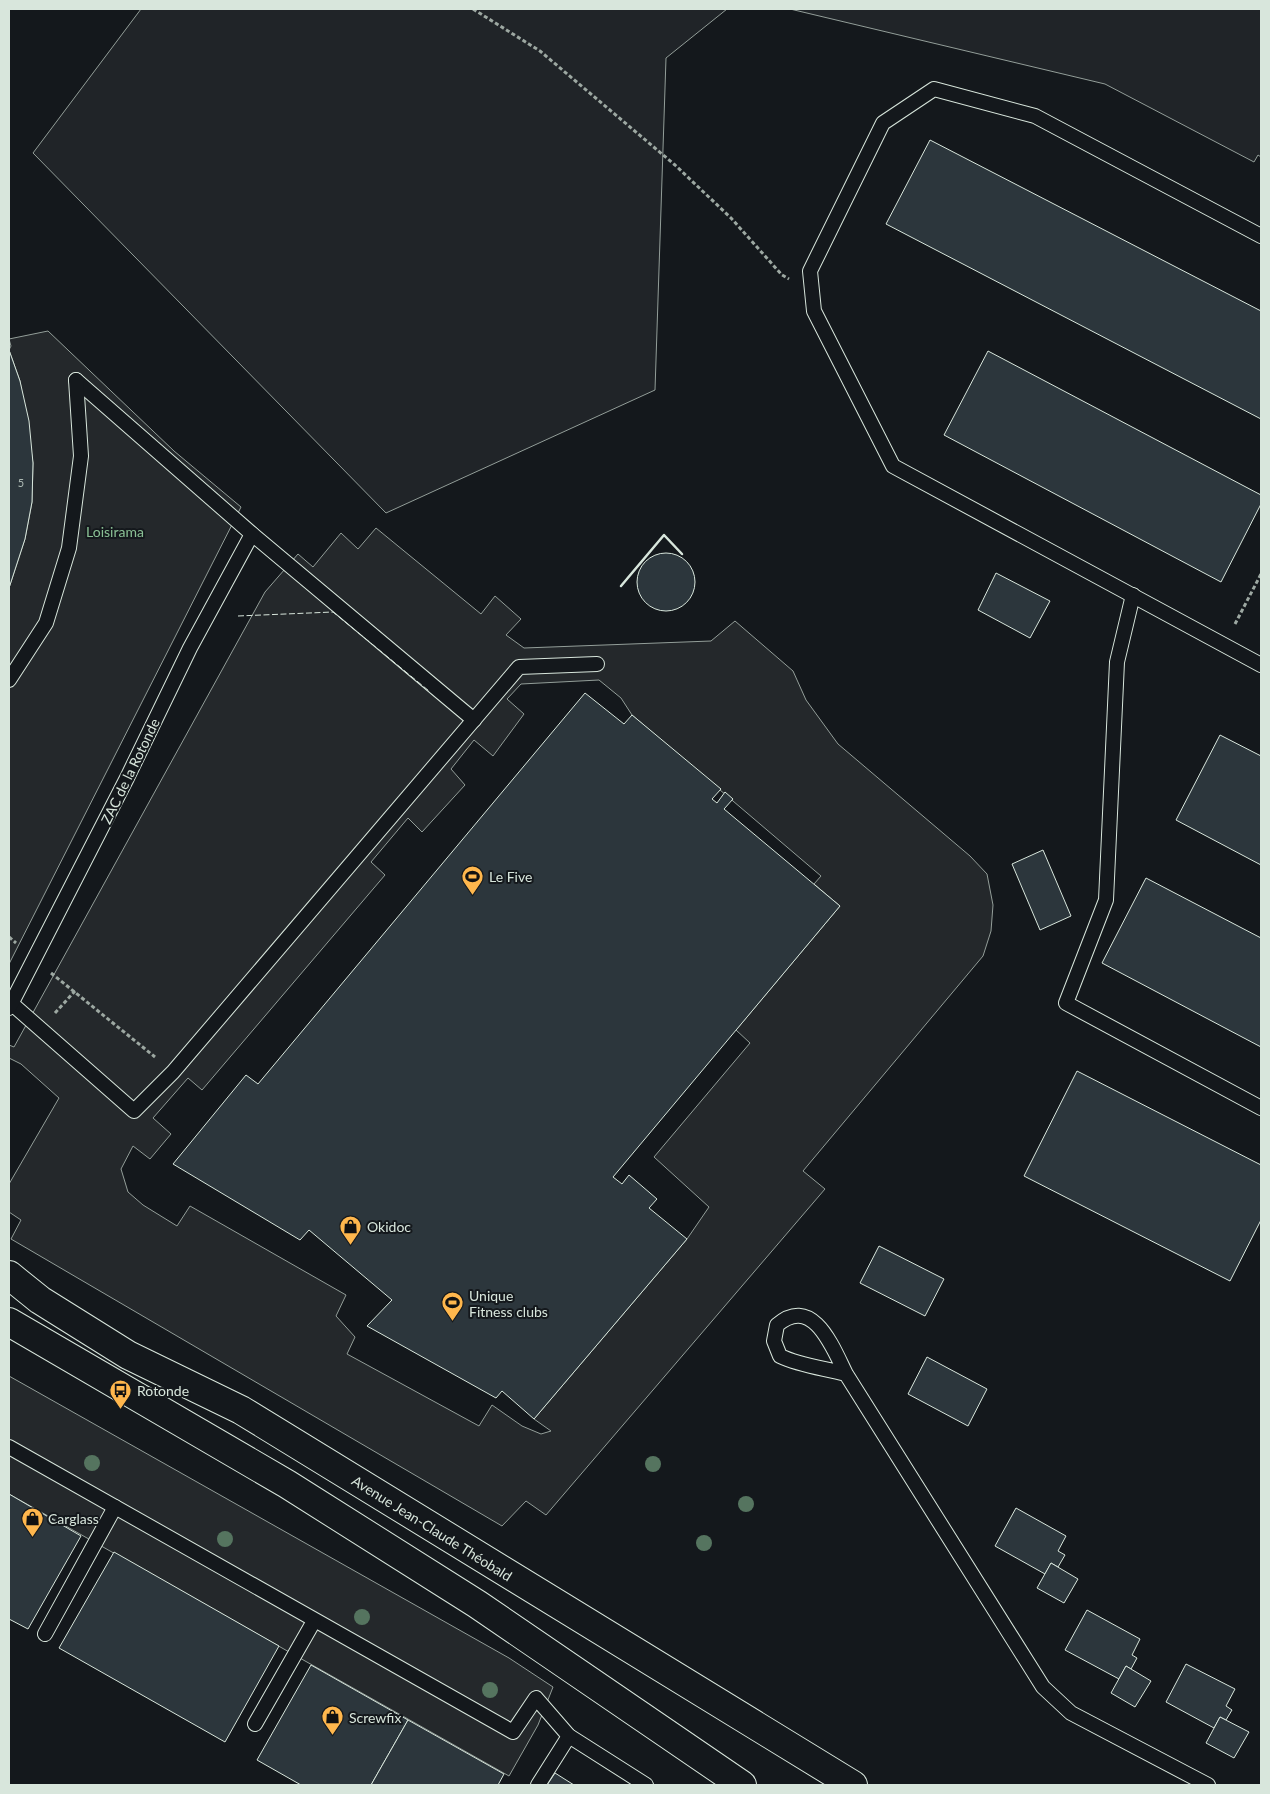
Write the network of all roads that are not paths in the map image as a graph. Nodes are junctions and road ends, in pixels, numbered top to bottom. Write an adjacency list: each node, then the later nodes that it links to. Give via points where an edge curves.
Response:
1 (1261, 236): 3 (lane, via 1035,116 934,89 883,123 810,271 814,311 893,466)
2 (252, 534): 6 (lane, via 76,380 81,456 69,548 46,623); 7 (lane); 8 (lane, ZAC de la Rotonde, via 190,648)
3 (1132, 595): 5 (lane); 9 (lane, via 1117,662 1106,900 1066,1003)
4 (597, 664): 7 (lane, via 519,667)
5 (1261, 665)
6 (9, 680)
7 (474, 720): 8 (lane, via 173,1072 134,1110)
8 (10, 1006)
9 (1261, 1108)
10 (9, 1275): 22 (main road, Avenue Jean-Claude Théobald, via 40,1300 128,1355 241,1410)
11 (9, 1322): 21 (main road, via 303,1494 477,1604)
12 (846, 1374): 12 (lane, via 825,1332 812,1320 800,1316 786,1317 777,1325 774,1341 780,1356 795,1364); 23 (lane, via 1043,1687 1071,1713)
13 (9, 1447): 14 (lane)
14 (115, 1507): 15 (lane); 16 (lane)
15 (314, 1621): 17 (lane); 18 (lane, via 513,1732 536,1698)
16 (45, 1634)
17 (255, 1724)
18 (569, 1736): 19 (lane); 20 (lane)
19 (538, 1785)
20 (646, 1785)
21 (742, 1785)
22 (853, 1785)
23 (1208, 1785)

